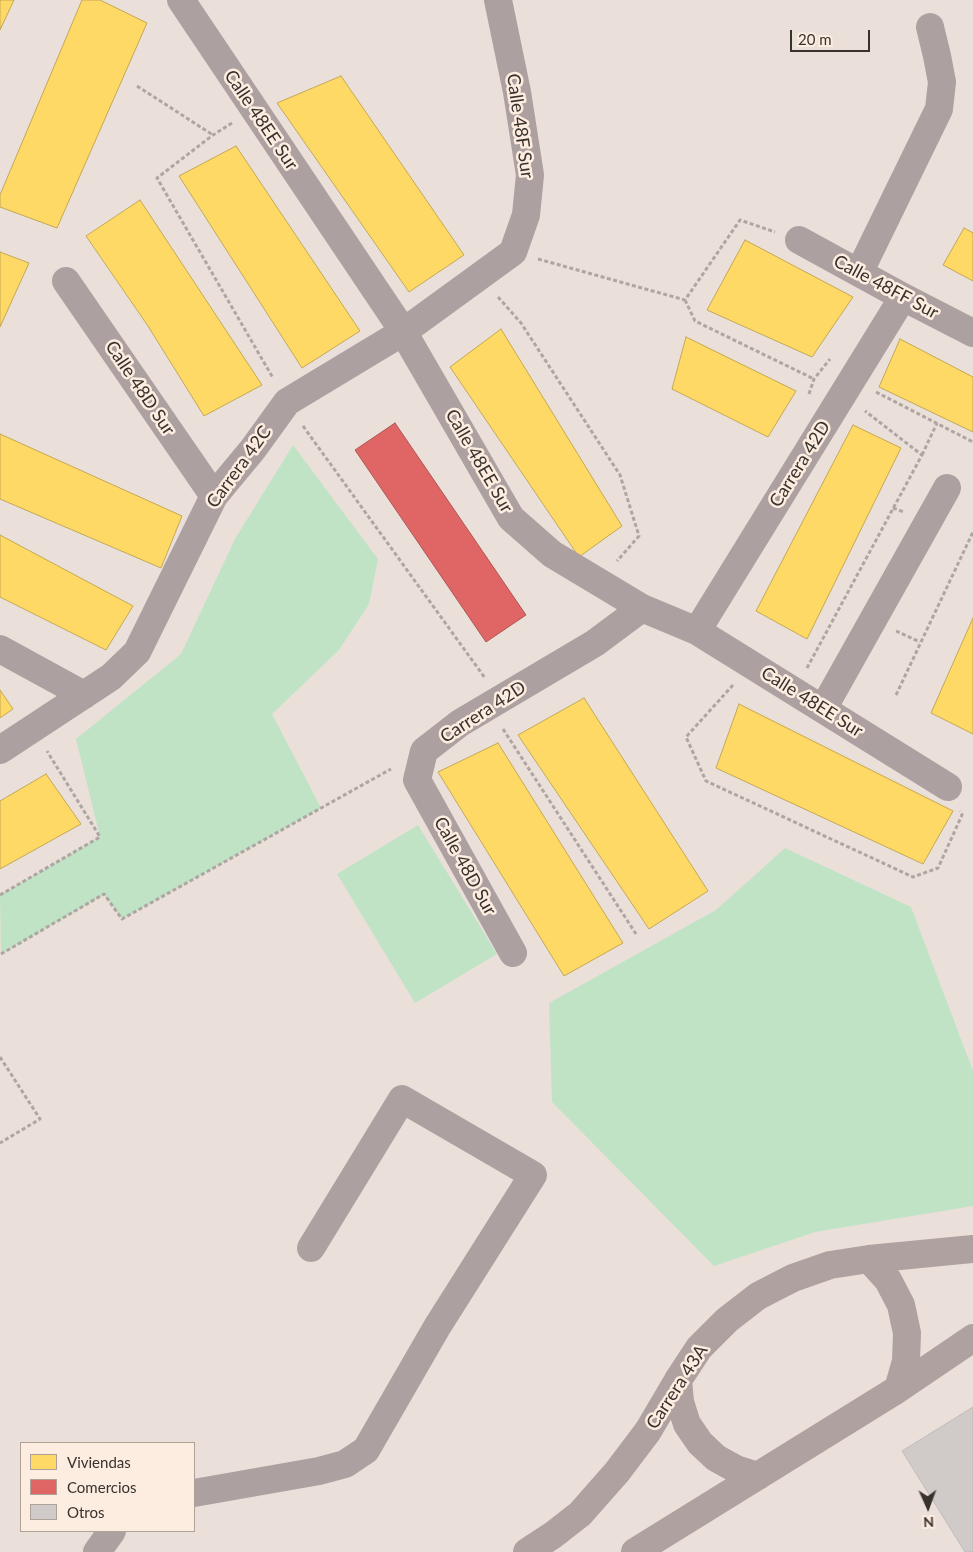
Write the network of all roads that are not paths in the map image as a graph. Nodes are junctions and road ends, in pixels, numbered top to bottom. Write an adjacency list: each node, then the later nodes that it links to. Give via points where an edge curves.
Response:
1 (181, 0): 9 (street, Calle 48EE Sur)
2 (498, 0): 5 (street, Calle 48F Sur, via 530,175 526,215)
3 (930, 27): 6 (street, via 942,82 939,109)
4 (799, 240): 6 (street, Calle 48FF Sur)
5 (513, 252): 9 (street, Carrera 42C)
6 (859, 273): 8 (street, Calle 48FF Sur)
7 (66, 280): 12 (street, Calle 48D Sur)
8 (902, 297): 10 (street, Calle 48FF Sur); 14 (street, Carrera 42D)
9 (404, 332): 12 (street, Carrera 42C, via 286,402); 13 (street, Calle 48EE Sur, via 511,518 552,554)
10 (973, 333)
11 (947, 488): 17 (street)
12 (214, 496): 16 (street, Carrera 42C, via 137,652 111,677)
13 (642, 608): 14 (street, Calle 48EE Sur); 19 (street, Carrera 42D, via 595,644 460,723 424,751)
14 (697, 631): 17 (street, Calle 48EE Sur)
15 (0, 649): 16 (street)
16 (84, 695): 18 (street, Carrera 42C)
17 (823, 709): 20 (street, Calle 48EE Sur)
18 (0, 750)
19 (417, 780): 21 (street, Calle 48D Sur)
20 (948, 787)
21 (513, 953)
22 (311, 1248): 29 (street, via 402,1099 533,1175 442,1319 366,1450 345,1464 319,1471)
23 (973, 1249): 24 (main road, Carrera 43A)
24 (869, 1259): 26 (main road, Carrera 43A, via 830,1265 793,1278 758,1296 727,1320 700,1348); 27 (main road, via 888,1280 901,1305 907,1333 906,1362)
25 (973, 1338): 27 (main road)
26 (678, 1380): 28 (main road, via 687,1424 700,1443 736,1470); 32 (main road, Carrera 43A, via 648,1431 611,1479 580,1514)
27 (898, 1389): 28 (main road)
28 (758, 1476): 33 (main road)
29 (195, 1492)
30 (111, 1532): 31 (street)
31 (97, 1552)
32 (527, 1552)
33 (635, 1552)

